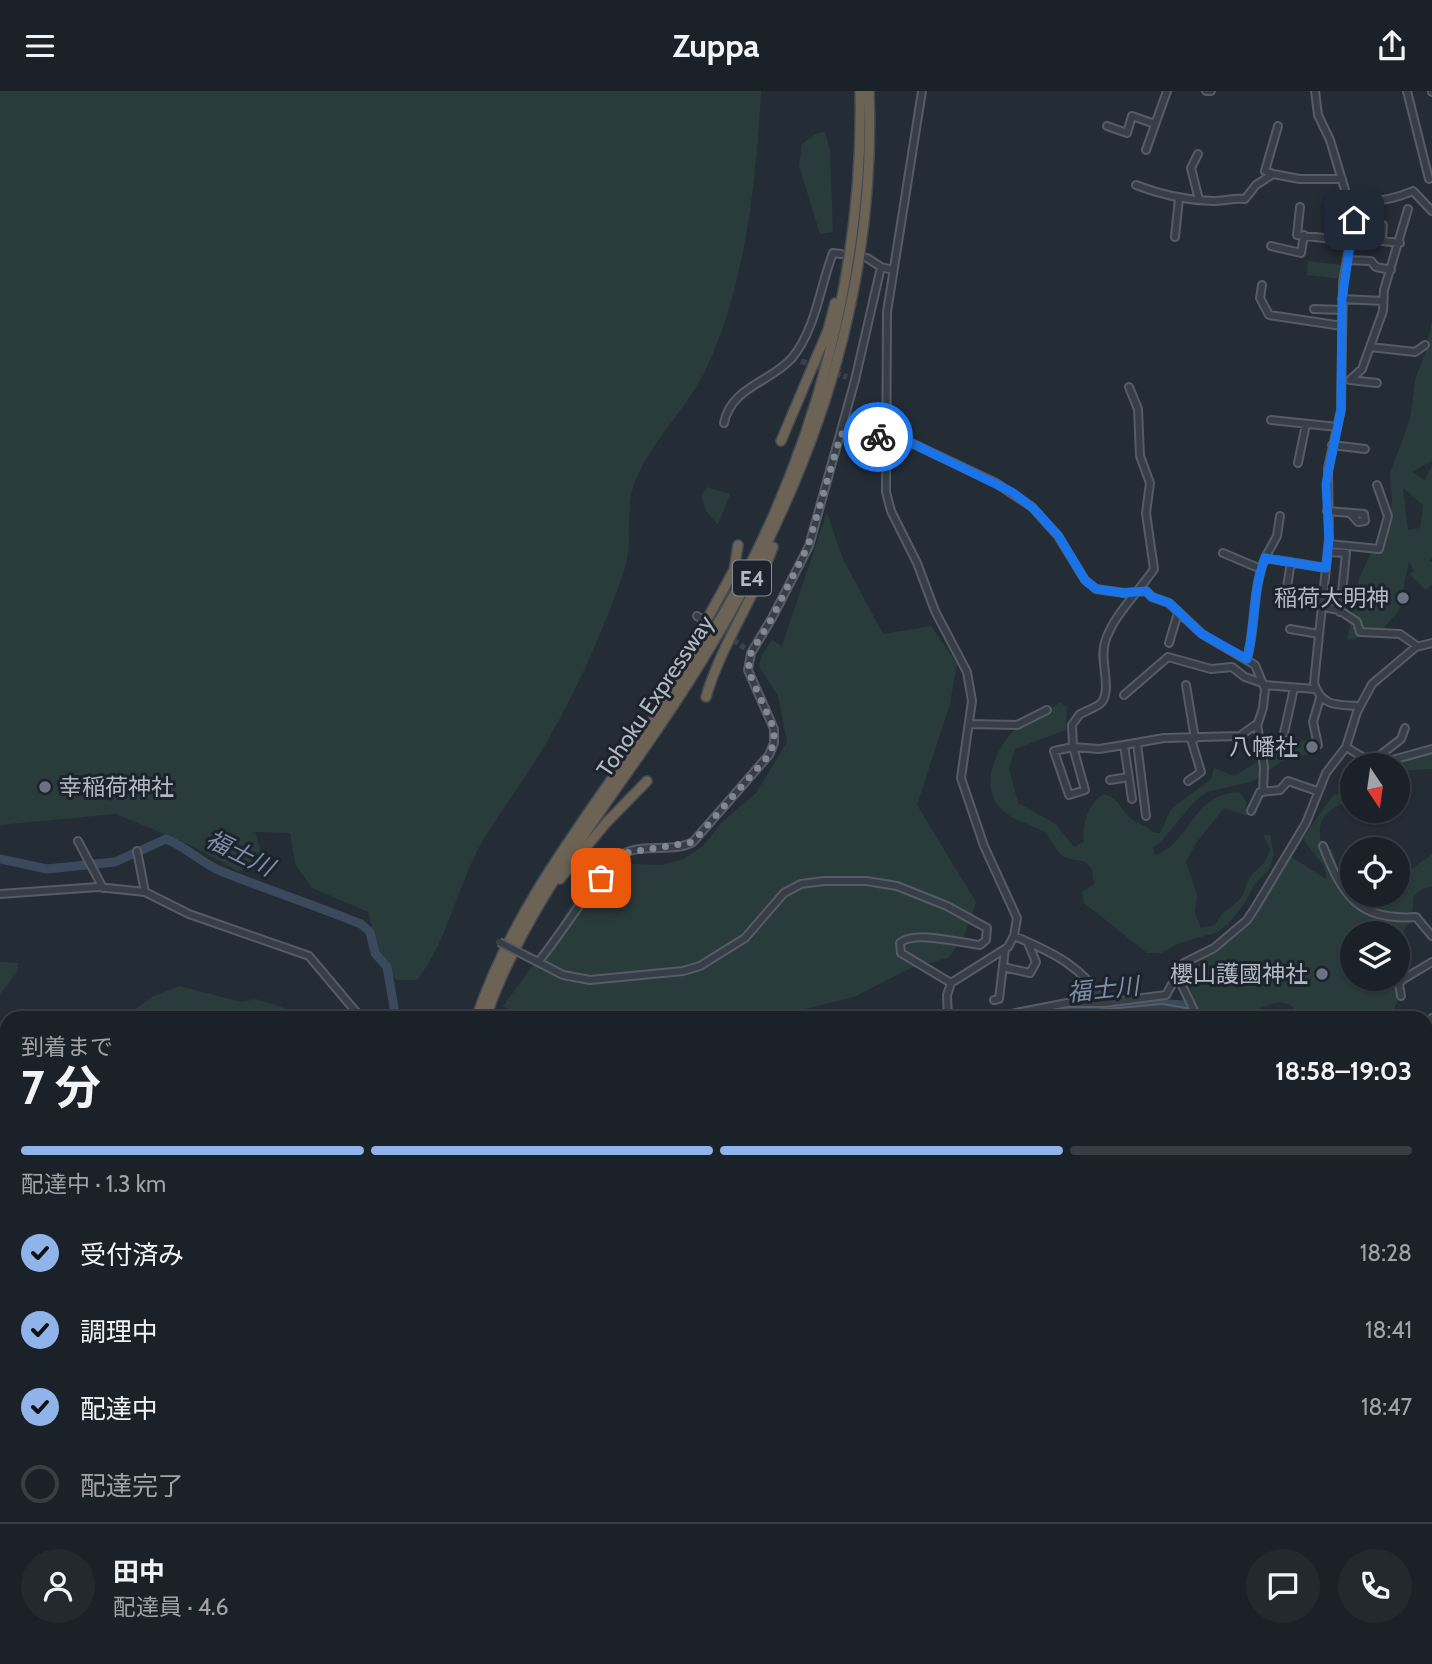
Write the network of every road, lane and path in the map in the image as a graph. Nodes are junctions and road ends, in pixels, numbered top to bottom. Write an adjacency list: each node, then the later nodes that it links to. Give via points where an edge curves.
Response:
1 (860, 91): 25 (highway, Tohoku Expressway / E4, via 859,169)
2 (869, 91): 61 (highway, Tohoku Expressway / E4, via 871,159 863,241 843,336)
3 (922, 91): 33 (street)
4 (1167, 91): 7 (street)
5 (1315, 91): 13 (street, via 1318,115)
6 (1407, 91): 14 (street)
7 (1155, 124): 8 (street, via 1132,116 1127,133); 10 (street)
8 (1107, 126)
9 (1278, 126): 12 (street, via 1265,171)
10 (1146, 150)
11 (1198, 154): 18 (street, via 1192,168)
12 (1273, 174): 13 (street); 18 (street, via 1245,199)
13 (1342, 179): 16 (street)
14 (1429, 179)
15 (1136, 185): 17 (street)
16 (1347, 196): 21 (street, via 1360,201 1400,198 1413,191); 22 (street)
17 (1179, 198): 18 (street); 24 (street)
18 (1199, 200)
19 (1300, 207): 23 (street, via 1297,235)
20 (1408, 209): 27 (street)
21 (1432, 211)
22 (1352, 226): 26 (street); 27 (street, via 1383,225 1382,241)
23 (1304, 235): 26 (street); 28 (street, via 1301,254)
24 (1175, 237)
25 (851, 241): 57 (highway, via 828,330); 102 (highway, Tohoku Expressway / E4, via 823,373 768,525 728,605)
26 (1350, 241): 31 (street)
27 (1400, 243): 34 (street)
28 (1271, 247)
29 (841, 254): 43 (street, via 833,253 813,317)
30 (867, 258): 32 (street)
31 (1347, 260): 34 (street, via 1371,261); 36 (street)
32 (881, 267): 33 (street); 47 (street)
33 (893, 270): 56 (street, via 887,312)
34 (1391, 270): 37 (street)
35 (1262, 285): 40 (street, via 1260,299 1269,315)
36 (1342, 299): 37 (street); 39 (street)
37 (1383, 301): 42 (street)
38 (1314, 309): 39 (street)
39 (1341, 310): 40 (street)
40 (1342, 326): 46 (street)
41 (1425, 345): 42 (street, via 1410,352)
42 (1370, 347): 48 (street, via 1362,369)
43 (793, 356): 44 (street); 52 (street, via 740,394)
44 (801, 361)
45 (847, 377): 47 (street)
46 (1342, 379): 48 (street); 54 (street)
47 (855, 380): 55 (street)
48 (1350, 380): 49 (street)
49 (1377, 383)
50 (1129, 387): 74 (street, via 1138,409 1140,456 1150,483 1146,513 1154,569)
51 (1271, 420): 53 (street)
52 (724, 423)
53 (1306, 424): 54 (street); 60 (street)
54 (1337, 427): 58 (street)
55 (841, 434): 56 (street); 130 (street, via 808,546 772,618 748,650 748,670 774,729 769,755 693,842 644,848 618,858)
56 (886, 438): 74 (street, via 901,438 1012,492 1058,535 1085,580 1096,589 1124,593); 94 (street, via 886,492 891,511 967,672 972,690)
57 (782, 441)
58 (1332, 445): 59 (street); 63 (street)
59 (1365, 449)
60 (1298, 463)
61 (800, 469): 90 (highway, via 769,557); 124 (highway, Tohoku Expressway / E4, via 767,548 719,637)
62 (1377, 485): 66 (street, via 1388,516 1379,549)
63 (1327, 511): 64 (street); 66 (street)
64 (1350, 513)
65 (1280, 516): 70 (street, via 1277,536)
66 (1329, 544): 68 (street)
67 (738, 545): 102 (highway, via 734,570 717,604)
68 (1328, 552): 72 (street); 77 (street, via 1346,553)
69 (1223, 554): 73 (street)
70 (1265, 558): 71 (street); 73 (street)
71 (1291, 562): 72 (street); 75 (street)
72 (1326, 568): 76 (street)
73 (1261, 569): 84 (street)
74 (1140, 589): 78 (street, via 1169,603); 103 (street, via 1105,642 1104,698 1072,725)
75 (1286, 593)
76 (1323, 607): 77 (street); 80 (street)
77 (1340, 612): 83 (street, via 1357,622 1360,632 1400,634)
78 (1178, 613): 81 (street); 84 (street, via 1202,634)
79 (1290, 629): 80 (street)
80 (1319, 634): 88 (street)
81 (1169, 643)
82 (1432, 643): 83 (street)
83 (1418, 646): 92 (street, via 1372,684)
84 (1247, 659): 85 (street, via 1255,665)
85 (1263, 684): 87 (street); 89 (street, via 1232,667 1211,669 1168,657); 95 (street, via 1263,708)
86 (1186, 685): 98 (street)
87 (1294, 688): 88 (street); 97 (street)
88 (1315, 689): 91 (street)
89 (1124, 695)
90 (706, 697)
91 (1320, 698): 92 (street, via 1327,703); 101 (street, via 1313,722)
92 (1360, 706): 104 (street)
93 (1047, 710): 94 (street, via 1017,725)
94 (969, 724): 125 (street, via 961,778 984,846 1017,918)
95 (1257, 724): 98 (street, via 1240,736); 114 (street)
96 (1405, 728): 107 (street, via 1401,739)
97 (1284, 733)
98 (1193, 739): 99 (street); 112 (street, via 1201,772)
99 (1137, 743): 100 (street); 117 (street)
100 (1124, 745): 103 (street); 109 (street)
101 (1318, 745)
102 (635, 746): 139 (highway, Tohoku Expressway / E4, via 525,910)
103 (1073, 747): 103 (street, via 1085,790 1069,795 1054,751)
104 (1346, 747): 106 (street); 113 (street)
105 (1432, 749): 108 (street)
106 (1354, 753)
107 (1385, 753)
108 (1410, 755)
109 (1129, 778): 110 (street); 115 (street)
110 (1110, 780)
111 (647, 781): 124 (highway, via 606,823)
112 (1188, 781)
113 (1317, 791): 114 (street, via 1289,781 1280,790); 133 (street, via 1306,823 1247,920 1214,949 1184,963)
114 (1263, 792): 116 (street)
115 (1132, 799)
116 (1251, 811)
117 (1146, 816)
118 (78, 841): 121 (street)
119 (1323, 846): 126 (street, via 1354,901 1385,918 1416,917)
120 (137, 851): 122 (street)
121 (103, 888): 122 (street); 123 (street)
122 (145, 892): 138 (street, via 189,915 309,955)
123 (0, 894)
124 (533, 914): 140 (highway, Tohoku Expressway / E4)
125 (1014, 936): 128 (street); 129 (street)
126 (1432, 936)
127 (497, 940): 130 (street, bridge)
128 (1028, 942): 132 (street, via 1036,962 1030,973); 137 (street, via 1074,965)
129 (1004, 949): 132 (street); 134 (street)
130 (536, 961): 134 (street, via 563,975 590,980 684,971 746,938 784,893 802,884 866,881 884,882 924,897 987,929 980,945 927,937 900,943 901,953)
131 (1432, 962): 135 (street, via 1402,979)
132 (1003, 967): 136 (street, via 999,999)
133 (1178, 977): 137 (street, via 1166,995); 145 (street)
134 (951, 983): 141 (street)
135 (1401, 996)
136 (994, 1000)
137 (1104, 1003): 142 (street, via 1067,1003)
138 (355, 1011)
139 (481, 1011)
140 (482, 1011)
141 (948, 1011)
142 (1026, 1011)
143 (1130, 1011): 144 (street)
144 (1179, 1011)
145 (1194, 1011)

